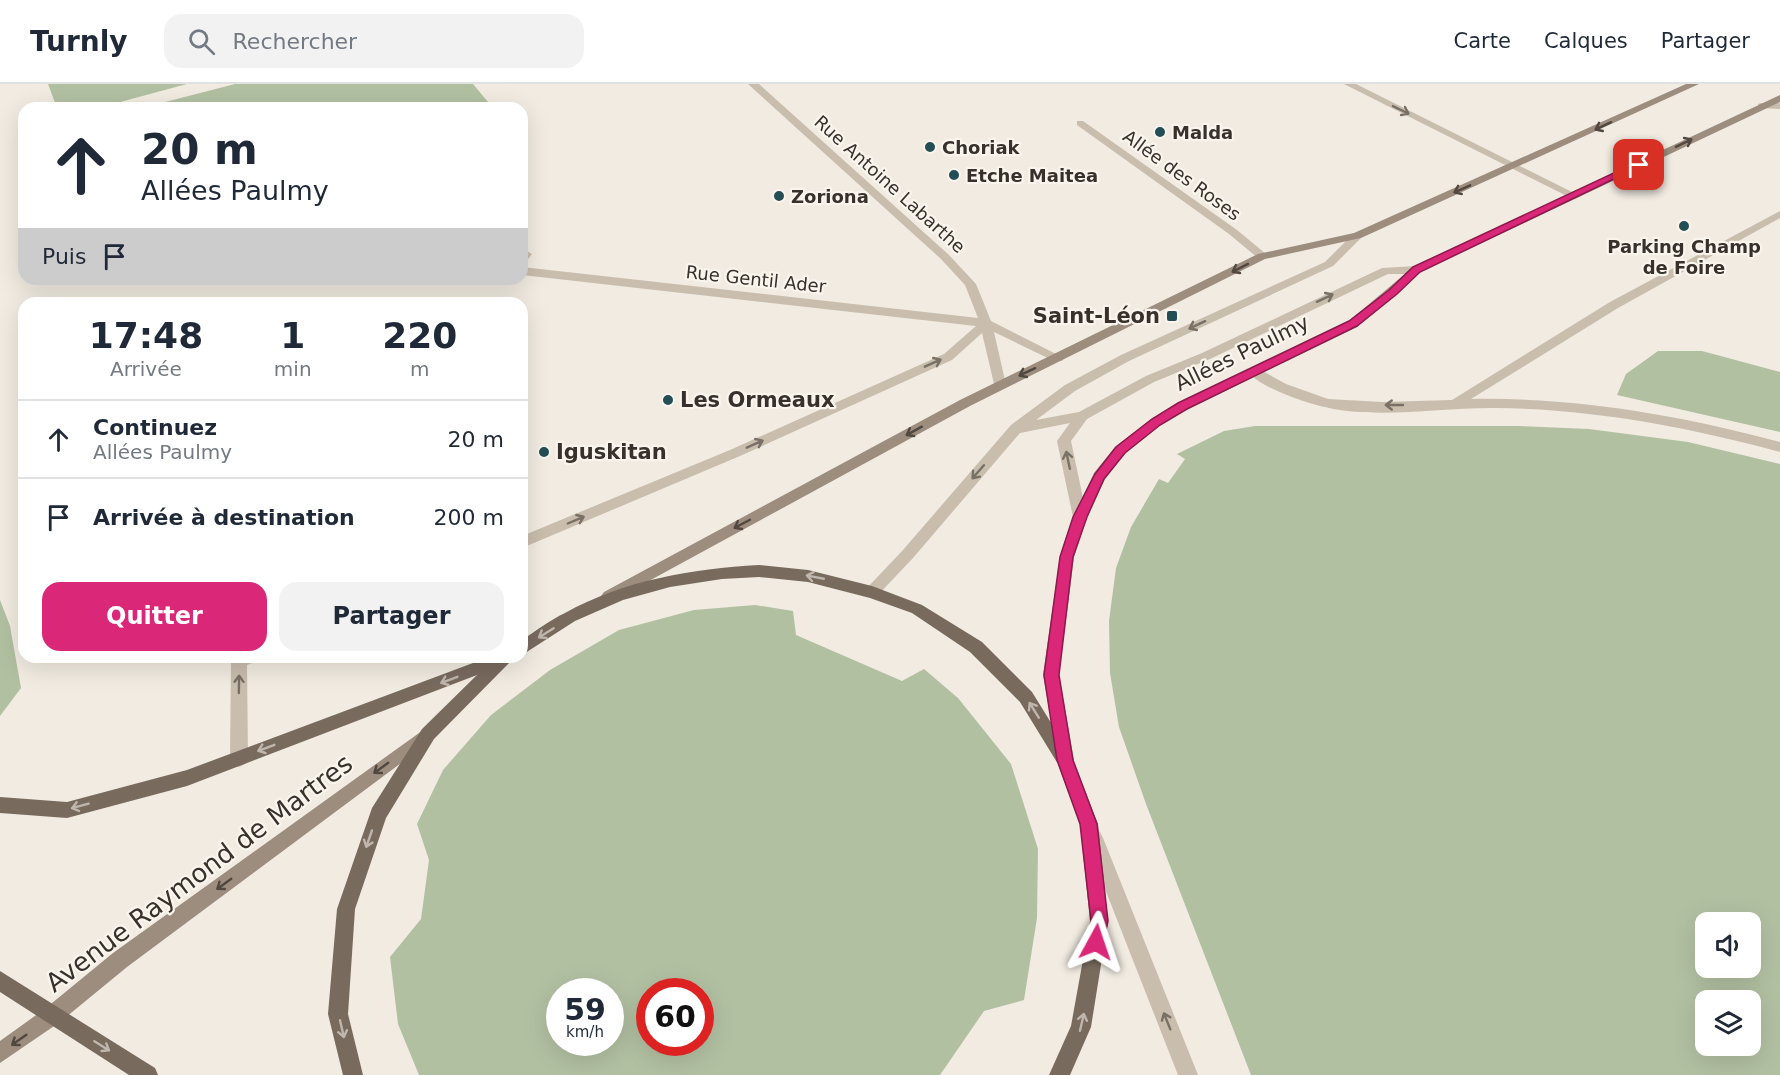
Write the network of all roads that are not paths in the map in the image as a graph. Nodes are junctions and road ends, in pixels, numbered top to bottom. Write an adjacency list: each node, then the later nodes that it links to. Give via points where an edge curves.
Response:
1 (753, 84): 15 (street, Rue Antoine Labarthe, via 945,257 970,284)
2 (1349, 84): 8 (street, one-way to 8)
3 (1694, 84): 8 (main road, one-way to 8)
4 (1780, 98): 5 (main road, Allées Paulmy)
5 (1761, 106): 6 (street); 9 (main road, Allées Paulmy, one-way to 5)
6 (1780, 106)
7 (1080, 123): 12 (street, Allée des Roses)
8 (1516, 166): 9 (street); 11 (main road, one-way to 11)
9 (1575, 196): 13 (main road, Allées Paulmy)
10 (1780, 214): 19 (street, via 1566,333)
11 (1357, 236): 12 (main road); 21 (street, Allées Paulmy, one-way to 21, via 1329,264 1125,358 1070,388)
12 (1262, 256): 16 (main road, one-way to 16)
13 (1416, 270): 17 (main road, Allées Paulmy, via 1353,324); 20 (street, Allées Paulmy, one-way to 13, via 1150,379 1386,270)
14 (528, 272): 15 (street, Rue Gentil Ader)
15 (986, 323): 16 (street); 18 (street, Rue Antoine Labarthe); 24 (street, one-way to 15, via 735,453 948,357)
16 (1058, 358): 18 (main road, one-way to 18)
17 (1253, 371): 19 (street, one-way to 17, via 1334,405 1269,383); 23 (main road, Allées Paulmy, via 1182,406 1120,450 1099,477)
18 (1000, 385): 26 (main road, one-way to 26)
19 (1453, 405): 22 (street, via 1518,404 1627,415 1734,434)
20 (1082, 416): 21 (street, Allées Paulmy); 23 (street, Allées Paulmy, one-way to 20, via 1064,441)
21 (1016, 428): 25 (street, Allées Paulmy, one-way to 25)
22 (1780, 447)
23 (1080, 517): 33 (main road, Allées Paulmy, via 1067,557 1051,675)
24 (528, 539)
25 (872, 592): 26 (main road, one-way to 26, via 808,576 759,571 722,573 670,581); 33 (main road, one-way to 25, via 1026,697 976,647 917,609)
26 (570, 617): 27 (main road, one-way to 27)
27 (528, 644)
28 (239, 663): 32 (street, one-way to 28)
29 (492, 663): 32 (main road, one-way to 32)
30 (500, 663): 31 (main road)
31 (428, 734): 37 (main road, Avenue Raymond de Martres, one-way to 37, via 120,960); 40 (main road, one-way to 40, via 378,814 346,909 339,1014)
32 (238, 759): 34 (main road, one-way to 34, via 188,778 66,810)
33 (1065, 760): 35 (main road)
34 (0, 805)
35 (1089, 824): 41 (main road, one-way to 35, via 1081,1027 1099,921); 42 (street, one-way to 35)
36 (0, 981): 37 (main road)
37 (53, 1015): 38 (main road, Avenue Raymond de Martres, one-way to 38); 39 (main road, one-way to 39)
38 (0, 1053)
39 (148, 1075)
40 (353, 1075)
41 (1059, 1075)
42 (1188, 1075)

